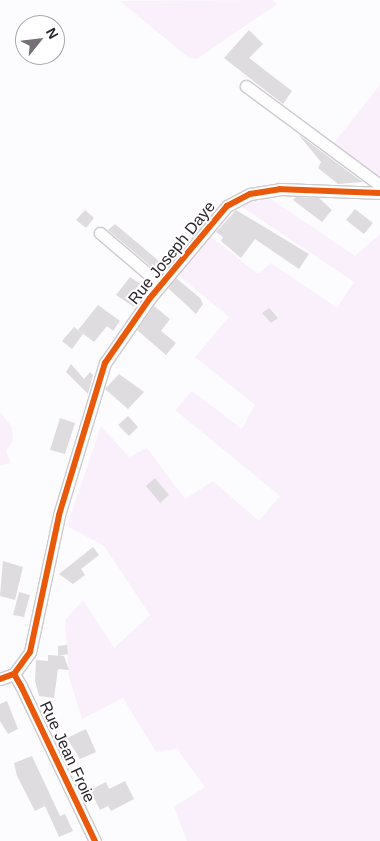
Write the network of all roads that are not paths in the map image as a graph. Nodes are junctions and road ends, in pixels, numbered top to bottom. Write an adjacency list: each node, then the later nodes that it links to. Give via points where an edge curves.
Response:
1 (246, 86): 2 (street)
2 (380, 185)
3 (380, 193): 5 (street, Rue Joseph Daye, via 280,190 250,194 227,206)
4 (100, 233): 5 (street)
5 (161, 285): 6 (street, Rue Joseph Daye, via 105,364 59,515 30,652)
6 (14, 674): 7 (street); 8 (street, Rue Jean Froie)
7 (0, 679)
8 (95, 841)

